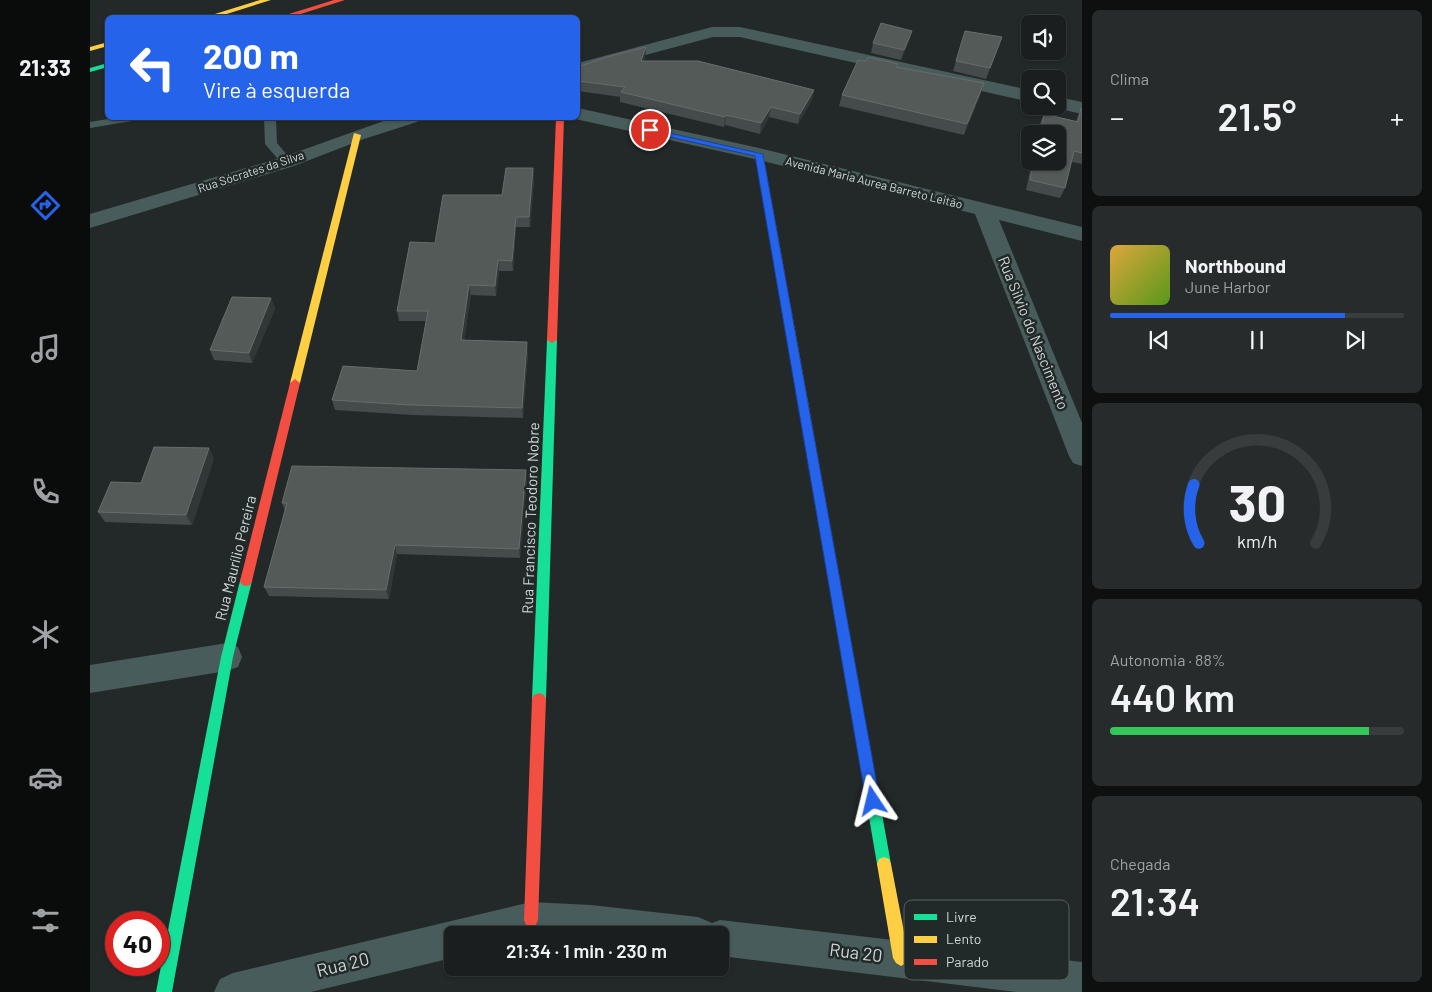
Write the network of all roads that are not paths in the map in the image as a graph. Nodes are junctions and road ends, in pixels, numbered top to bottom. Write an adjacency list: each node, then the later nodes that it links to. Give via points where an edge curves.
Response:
1 (268, 0): 3 (main road)
2 (342, 0): 4 (main road)
3 (216, 15)
4 (290, 15)
5 (105, 45): 6 (main road)
6 (91, 49)
7 (105, 66): 9 (main road)
8 (580, 67): 10 (street, via 712,32 740,32)
9 (90, 70)
10 (1021, 94)
11 (1066, 105): 12 (street)
12 (1082, 108)
13 (580, 114): 20 (street, Avenida Maria Aurea Barreto Leitão)
14 (118, 120): 18 (lane)
15 (270, 120): 21 (lane, via 271,144)
16 (404, 120): 19 (street, Rua Sócrates da Silva)
17 (560, 120): 28 (main road, Rua Francisco Teodoro Nobre)
18 (90, 124)
19 (357, 135): 21 (street, Rua Sócrates da Silva); 26 (main road, Rua Maurílio Pereira)
20 (759, 154): 22 (street, Avenida Maria Aurea Barreto Leitão); 33 (main road)
21 (287, 162): 23 (street, Rua Sócrates da Silva)
22 (984, 210): 24 (street, Avenida Maria Aurea Barreto Leitão); 25 (street, Rua Silvio do Nascimento)
23 (94, 223)
24 (1082, 234)
25 (1082, 456)
26 (227, 657): 27 (street); 37 (main road, Rua Maurílio Pereira)
27 (90, 679)
28 (531, 920): 29 (street); 30 (street)
29 (505, 926)
30 (618, 926)
31 (729, 939): 33 (street, Rua 20)
32 (444, 941): 38 (street, Rua 20)
33 (901, 958): 34 (street, Rua 20)
34 (904, 958)
35 (1069, 979): 36 (street, Rua 20)
36 (1082, 981)
37 (164, 992)
38 (233, 992)

